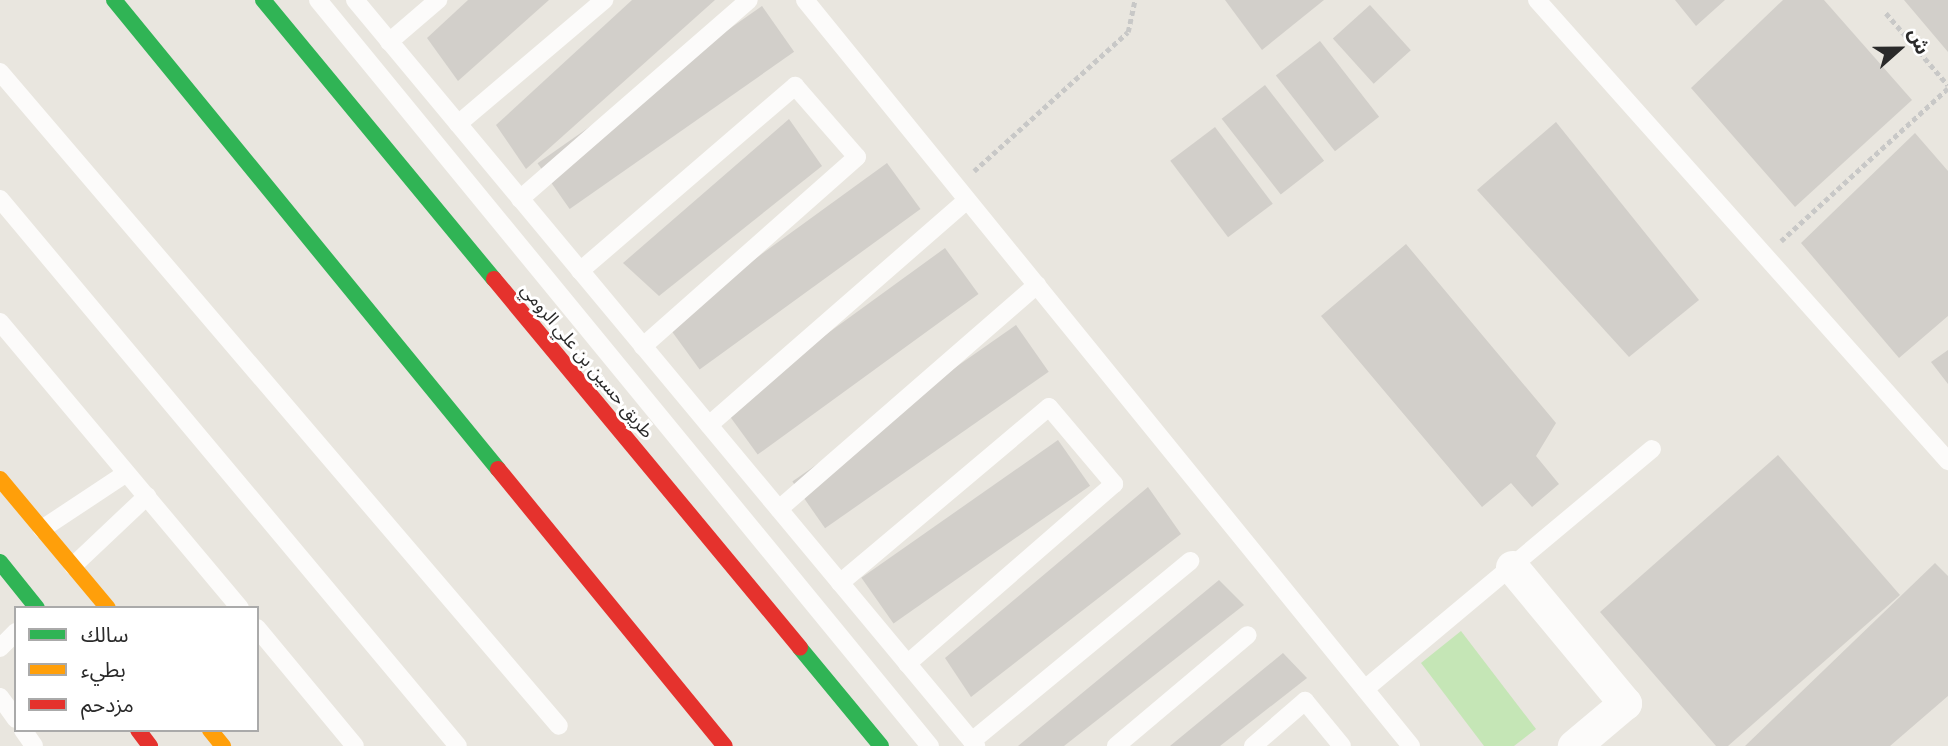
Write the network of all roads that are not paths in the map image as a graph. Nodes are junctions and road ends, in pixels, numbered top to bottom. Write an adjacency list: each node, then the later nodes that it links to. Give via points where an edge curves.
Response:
1 (114, 0): 50 (main road)
2 (263, 0): 51 (main road, طريق حسين بن علي الرومي)
3 (318, 0): 52 (lane)
4 (355, 0): 10 (lane)
5 (438, 0): 10 (lane)
6 (604, 0): 12 (lane)
7 (749, 0): 15 (lane)
8 (805, 0): 13 (lane)
9 (1537, 0): 22 (lane)
10 (389, 42): 12 (lane)
11 (0, 72): 44 (lane)
12 (458, 124): 15 (lane)
13 (962, 194): 17 (lane); 20 (lane)
14 (0, 199): 49 (lane)
15 (520, 199): 16 (lane)
16 (580, 271): 19 (lane); 19 (lane, via 795,86 857,157)
17 (1037, 285): 26 (lane); 41 (lane)
18 (0, 322): 23 (lane)
19 (643, 346): 20 (lane)
20 (709, 425): 26 (lane)
21 (1652, 449): 30 (lane)
22 (1948, 461)
23 (125, 474): 25 (lane); 27 (lane)
24 (0, 479): 27 (main road)
25 (147, 496): 29 (lane); 35 (lane)
26 (779, 509): 32 (lane)
27 (43, 528): 29 (main road)
28 (1190, 561): 46 (lane)
29 (73, 566): 34 (main road)
30 (1512, 567): 41 (lane); 57 (street, via 1625,703)
31 (3, 575): 33 (main road)
32 (840, 583): 40 (lane); 40 (lane, via 1049,407 1114,484)
33 (35, 606)
34 (106, 606)
35 (238, 606)
36 (259, 630): 48 (lane)
37 (14, 634): 39 (lane)
38 (1248, 635): 53 (lane)
39 (0, 648)
40 (907, 664): 46 (lane)
41 (1365, 689): 56 (lane)
42 (0, 697): 43 (lane)
43 (14, 716)
44 (559, 726)
45 (212, 732): 47 (main road)
46 (974, 744)
47 (223, 746)
48 (355, 746)
49 (458, 746)
50 (725, 746)
51 (881, 746)
52 (930, 746)
53 (1116, 746)
54 (1254, 746): 55 (lane, via 1305,701)
55 (1342, 746)
56 (1411, 746)
57 (1574, 746)

